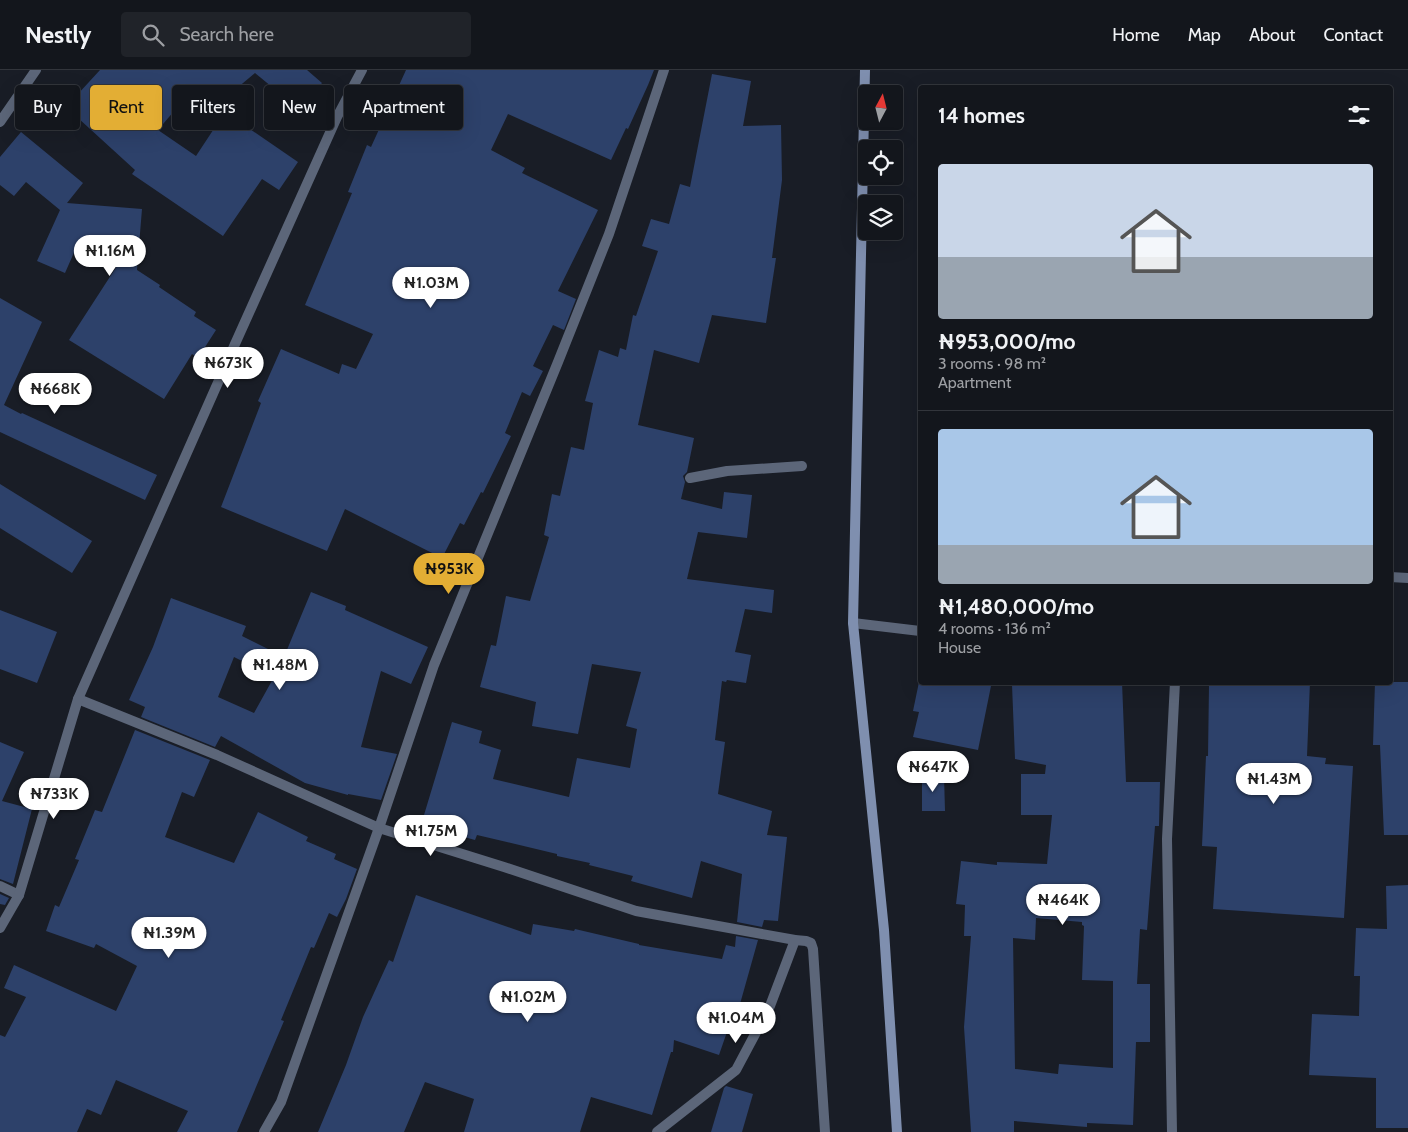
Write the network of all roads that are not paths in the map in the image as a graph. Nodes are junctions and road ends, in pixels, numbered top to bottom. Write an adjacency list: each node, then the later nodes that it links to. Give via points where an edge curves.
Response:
1 (36, 70): 5 (street)
2 (362, 70): 13 (street, via 337,117)
3 (664, 70): 14 (street, via 609,234 434,665)
4 (865, 70): 10 (main road)
5 (0, 122)
6 (802, 466): 7 (street, via 727,471)
7 (690, 478)
8 (1393, 577): 9 (street)
9 (1408, 578)
10 (853, 623): 11 (street); 22 (main road, via 884,930)
11 (918, 631)
12 (1175, 685): 23 (street, via 1167,839)
13 (78, 699): 14 (street); 16 (street)
14 (379, 828): 18 (street, via 636,911); 19 (street, via 281,1102)
15 (0, 886): 16 (street)
16 (19, 895): 17 (street)
17 (0, 928)
18 (796, 940): 20 (street, via 770,1006 736,1070); 21 (street, via 811,943 814,949)
19 (264, 1132)
20 (657, 1132)
21 (825, 1132)
22 (897, 1132)
23 (1172, 1132)

